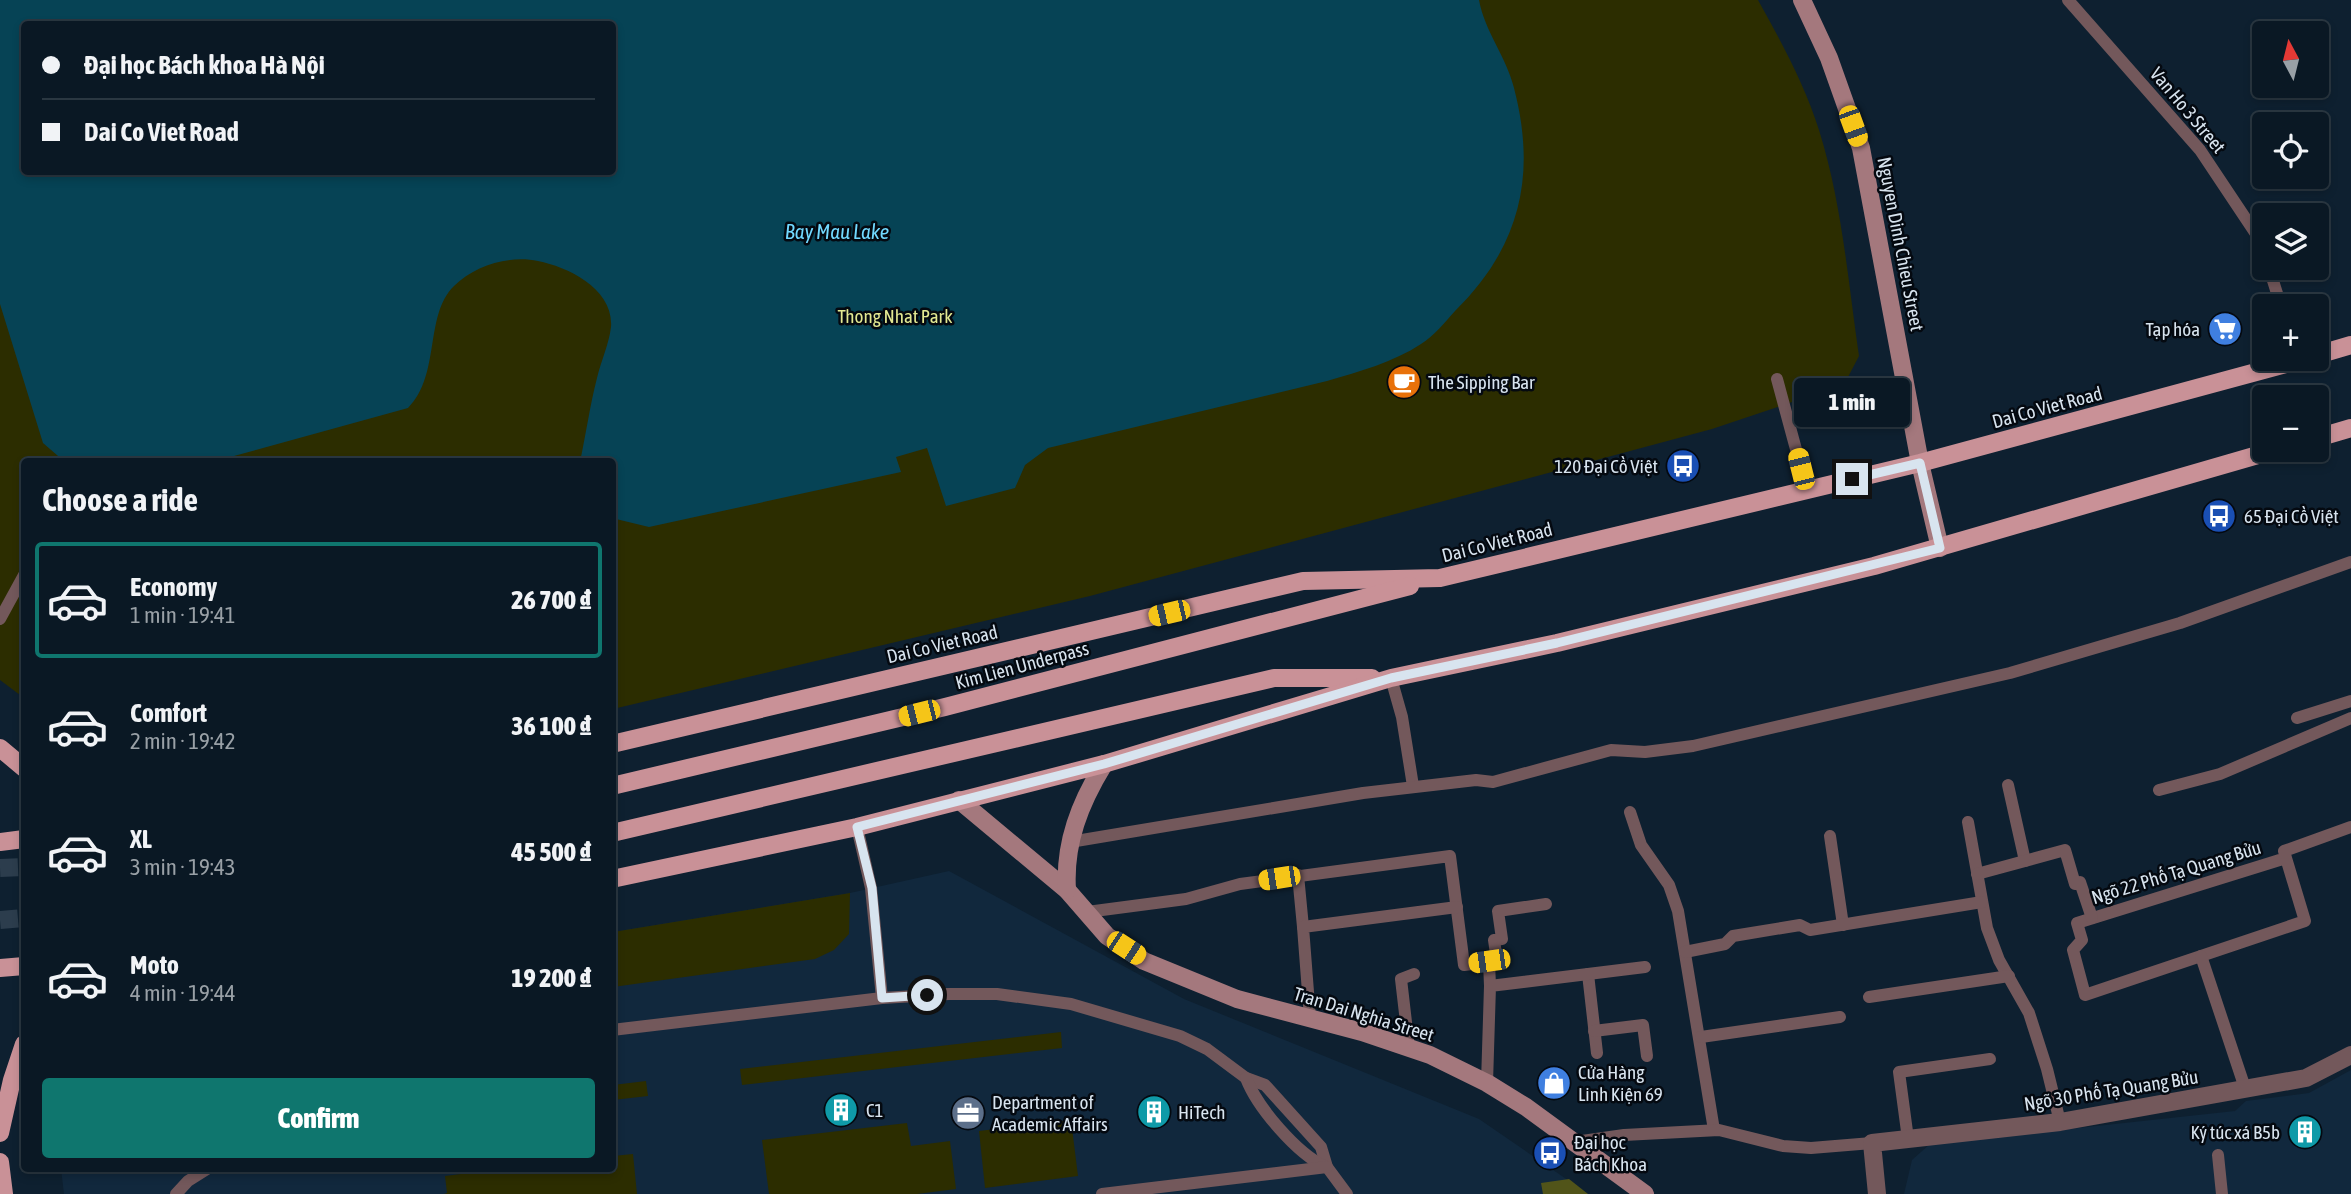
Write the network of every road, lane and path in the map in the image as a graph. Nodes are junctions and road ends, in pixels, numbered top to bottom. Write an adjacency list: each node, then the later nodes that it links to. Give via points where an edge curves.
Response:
1 (1802, 0): 11 (street, Nguyen Dinh Chieu Street, via 1829,58 1861,148)
2 (2068, 0): 3 (lane, Van Ho 3 Street, via 2200,150)
3 (2252, 228)
4 (2351, 345): 5 (main road)
5 (2329, 351)
6 (2258, 371): 11 (main road, Dai Co Viet Road)
7 (1777, 379): 12 (lane)
8 (2351, 428): 9 (main road)
9 (2329, 434)
10 (2252, 457): 13 (main road)
11 (1920, 463): 12 (main road, Dai Co Viet Road); 13 (street, Nguyen Dinh Chieu Street)
12 (1807, 490): 15 (main road, Dai Co Viet Road)
13 (1940, 548): 18 (main road, via 1557,643)
14 (2351, 562): 28 (lane, via 2180,623 2010,673 1693,746 1645,752 1611,750 1493,782)
15 (1440, 578): 22 (main road, Dai Co Viet Road, via 1303,581); 26 (main road, Kim Lien Underpass, via 945,707)
16 (21, 580): 17 (lane)
17 (0, 619)
18 (1391, 678): 24 (main road); 28 (lane); 35 (main road, via 1274,678)
19 (2351, 701): 20 (lane)
20 (2297, 718)
21 (2351, 718): 29 (lane, via 2220,774)
22 (616, 743)
23 (0, 748): 25 (main road)
24 (1104, 764): 30 (main road); 39 (street, via 1083,797)
25 (21, 766)
26 (616, 785)
27 (2008, 785): 41 (lane)
28 (1413, 786): 39 (lane)
29 (2159, 790)
30 (959, 800): 33 (main road); 45 (street, Tran Dai Nghia Street)
31 (1630, 812): 53 (lane, via 1647,858 1674,896)
32 (1968, 822): 42 (lane)
33 (857, 827): 44 (main road); 64 (lane, via 872,888)
34 (2351, 827): 40 (lane, Ngõ 22 Phố Tạ Quang Bửu, via 2284,851)
35 (616, 832)
36 (1830, 836): 51 (lane)
37 (21, 839): 38 (main road)
38 (0, 842)
39 (1070, 842): 45 (street)
40 (2286, 858): 50 (lane, Ngõ 22 Phố Tạ Quang Bửu); 54 (lane, via 2305,921)
41 (2025, 861): 42 (lane); 50 (lane, via 2065,849)
42 (1977, 874): 46 (lane)
43 (1298, 875): 48 (lane, via 1450,856); 49 (lane, via 1186,899); 52 (lane)
44 (616, 879)
45 (1068, 890): 49 (street, Tran Dai Nghia Street)
46 (1982, 902): 51 (lane); 61 (lane, via 1992,944)
47 (1546, 904): 55 (lane, via 1499,911 1502,939 1494,940 1497,961)
48 (1457, 907): 52 (lane); 55 (lane, via 1464,965)
49 (1087, 912): 66 (street, Tran Dai Nghia Street, via 1107,936 1144,961 1237,999)
50 (2092, 919): 54 (lane, Ngõ 22 Phố Tạ Quang Bửu, via 2077,923 2082,940 2073,950 2084,995)
51 (1843, 925): 53 (lane, via 1810,930 1800,925 1733,936 1725,944)
52 (1303, 927): 66 (lane)
53 (1685, 952): 69 (lane)
54 (2201, 956): 77 (lane)
55 (1489, 961): 62 (lane)
56 (21, 966): 58 (main road)
57 (1645, 967): 60 (lane)
58 (0, 968)
59 (1414, 974): 70 (lane, via 1401,979)
60 (1588, 974): 62 (lane); 68 (lane)
61 (2010, 976): 63 (lane); 78 (lane, via 2029,1013)
62 (1490, 986): 76 (lane)
63 (1869, 997)
64 (882, 998): 67 (lane); 86 (lane, via 997,994 1070,1004 1180,1036 1207,1049 1246,1078 1253,1097 1309,1159)
65 (1840, 1017): 69 (lane)
66 (1310, 1018): 70 (street, Tran Dai Nghia Street)
67 (616, 1030)
68 (1594, 1031): 72 (lane); 74 (lane, via 1643,1025)
69 (1700, 1037): 79 (lane)
70 (1409, 1048): 76 (street, Tran Dai Nghia Street)
71 (21, 1053): 80 (main road)
72 (1597, 1053)
73 (2351, 1055): 77 (street, Ngõ 30 Phố Tạ Quang Bửu, via 2306,1078)
74 (1647, 1056)
75 (1990, 1059): 81 (lane, via 1899,1072)
76 (1487, 1083): 82 (street, Tran Dai Nghia Street)
77 (2245, 1088): 78 (street, Ngõ 30 Phố Tạ Quang Bửu)
78 (2060, 1122): 81 (street, Ngõ 30 Phố Tạ Quang Bửu)
79 (1714, 1130): 82 (lane, Ngõ 30 Phố Tạ Quang Bửu); 83 (lane, Ngõ 30 Phố Tạ Quang Bửu, via 1811,1148)
80 (0, 1133)
81 (1908, 1139): 83 (street, Ngõ 30 Phố Tạ Quang Bửu)
82 (1575, 1142): 92 (street, Tran Dai Nghia Street)
83 (1872, 1143): 93 (street)
84 (2218, 1155): 94 (lane)
85 (0, 1162): 88 (main road)
86 (1327, 1167): 90 (lane); 91 (lane)
87 (202, 1172): 89 (lane)
88 (4, 1194)
89 (176, 1194)
90 (1102, 1194)
91 (1347, 1194)
92 (1645, 1194)
93 (1877, 1194)
94 (2222, 1194)

